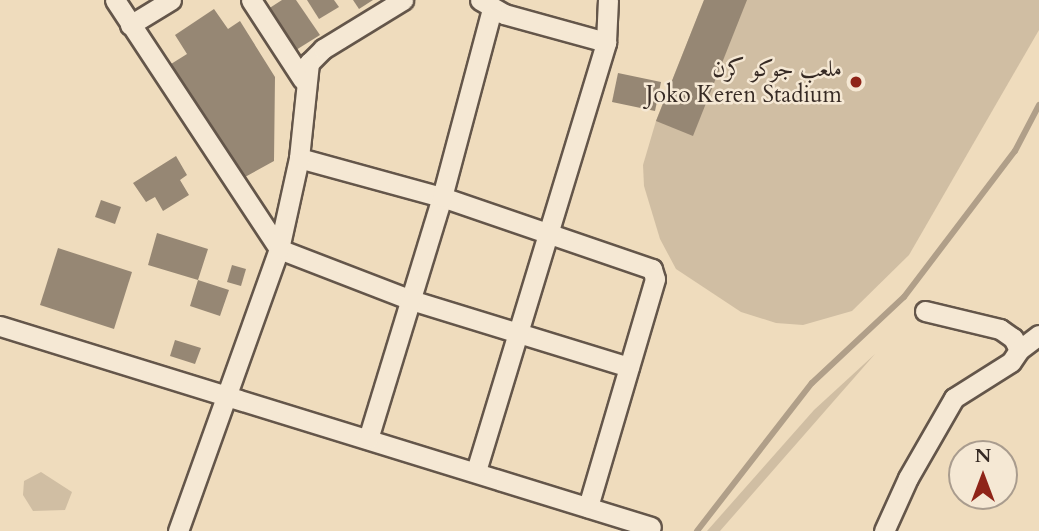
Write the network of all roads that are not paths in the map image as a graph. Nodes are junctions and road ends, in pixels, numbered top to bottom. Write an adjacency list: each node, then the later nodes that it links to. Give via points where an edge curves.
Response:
1 (115, 0): 7 (street)
2 (171, 0): 7 (street)
3 (251, 0): 9 (street)
4 (403, 0): 9 (street, via 323,48 309,63)
5 (608, 0): 8 (street)
6 (486, 5): 8 (street); 11 (street)
7 (130, 25): 13 (street)
8 (606, 42): 12 (street)
9 (303, 80): 10 (street)
10 (299, 158): 11 (street); 13 (street)
11 (442, 197): 12 (street); 14 (street)
12 (547, 231): 17 (street); 20 (street, via 652,269 655,279)
13 (279, 249): 14 (street); 21 (street)
14 (411, 300): 17 (street); 22 (street)
15 (925, 311): 19 (street, via 1000,329 1013,338)
16 (0, 326): 21 (street)
17 (519, 333): 20 (street); 23 (street)
18 (1039, 335): 19 (street)
19 (1019, 350): 27 (street, via 1011,362 954,398)
20 (629, 367): 24 (street)
21 (229, 396): 22 (street); 26 (street)
22 (368, 439): 23 (street)
23 (476, 471): 24 (street)
24 (588, 507): 25 (street)
25 (650, 527)
26 (178, 531)
27 (884, 531)

